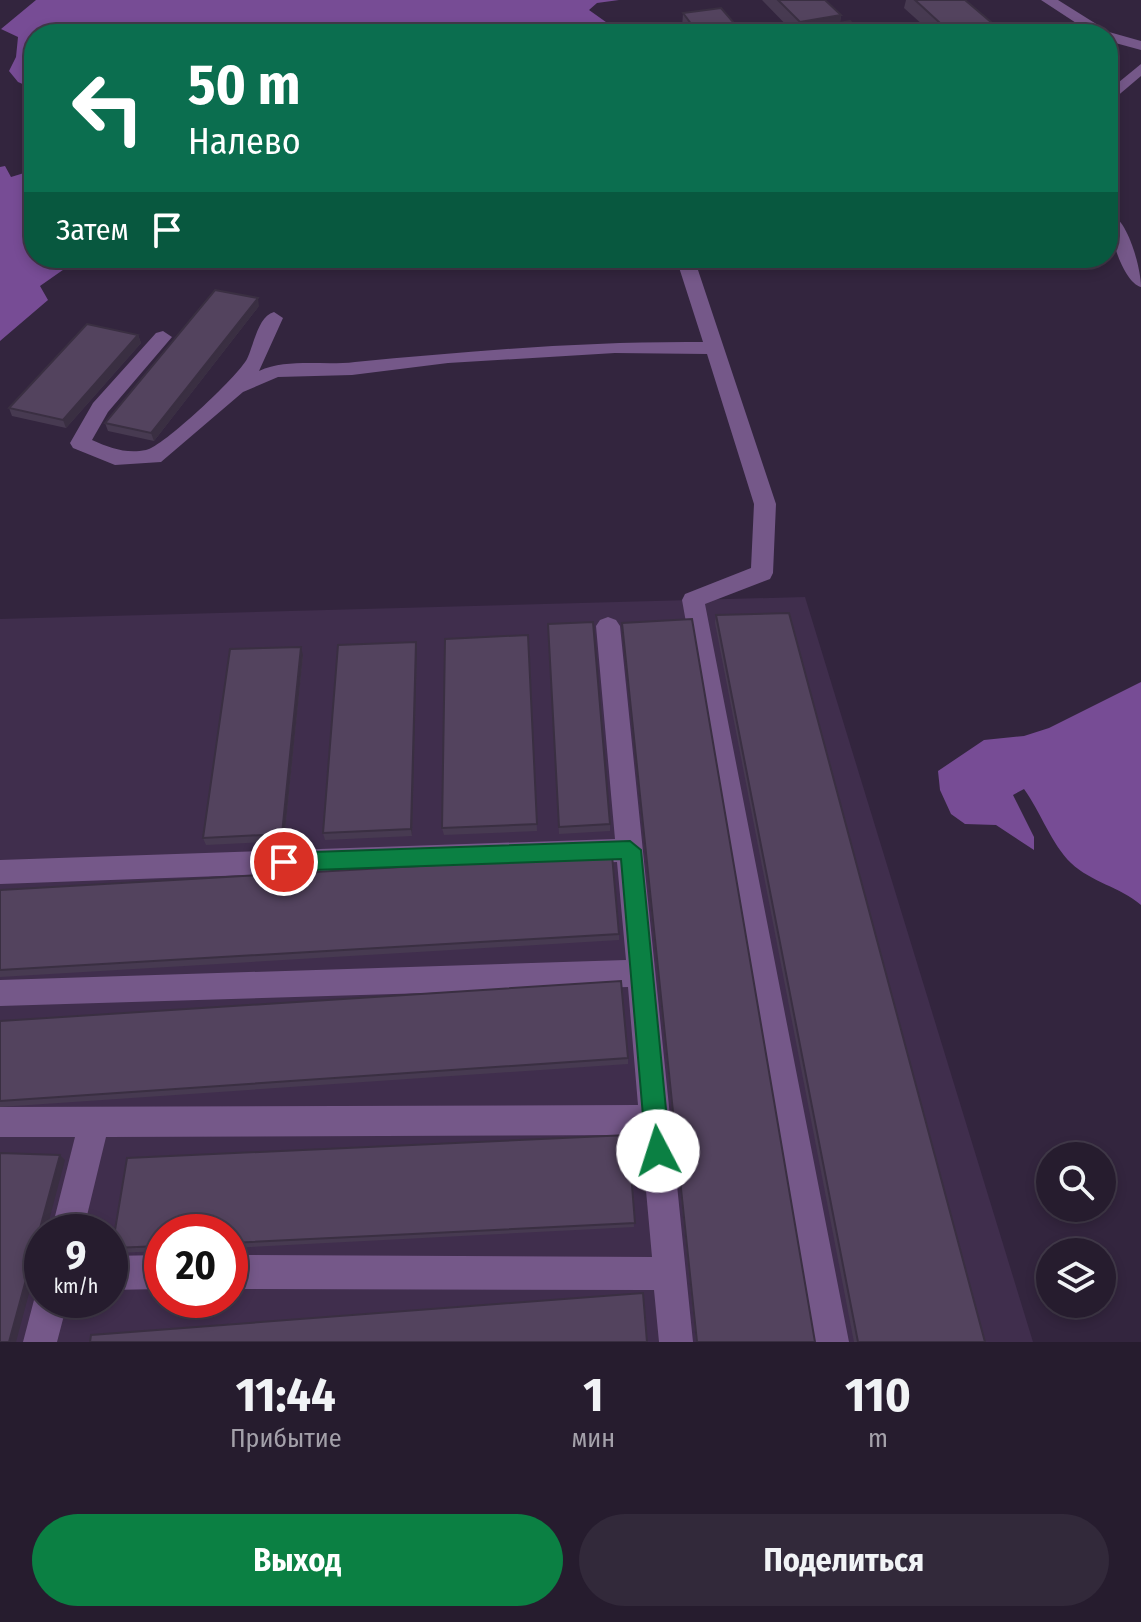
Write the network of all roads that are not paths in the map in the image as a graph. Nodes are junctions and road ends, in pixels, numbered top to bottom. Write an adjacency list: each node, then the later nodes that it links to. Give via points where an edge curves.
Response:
1 (1048, 0): 2 (street)
2 (1088, 24)
3 (1118, 39): 4 (street)
4 (1141, 46)
5 (1141, 68): 6 (street)
6 (1118, 90)
7 (1118, 237): 9 (street)
8 (688, 268): 12 (street)
9 (1141, 282)
10 (274, 318): 13 (street, via 255,362)
11 (163, 337): 13 (street, via 100,408 80,443 115,458 154,457)
12 (714, 348): 13 (street, via 615,347 275,371); 28 (street, via 765,504 762,573 693,600)
13 (236, 388)
14 (608, 626): 15 (street)
15 (630, 850): 16 (street); 17 (street)
16 (0, 872)
17 (641, 973): 18 (street); 19 (street)
18 (0, 993)
19 (655, 1120): 21 (street); 24 (street)
20 (0, 1122): 21 (street)
21 (94, 1122): 22 (street)
22 (71, 1214)
23 (248, 1272): 24 (street)
24 (670, 1274): 27 (street)
25 (46, 1318): 26 (street)
26 (40, 1342)
27 (676, 1342)
28 (832, 1342)

